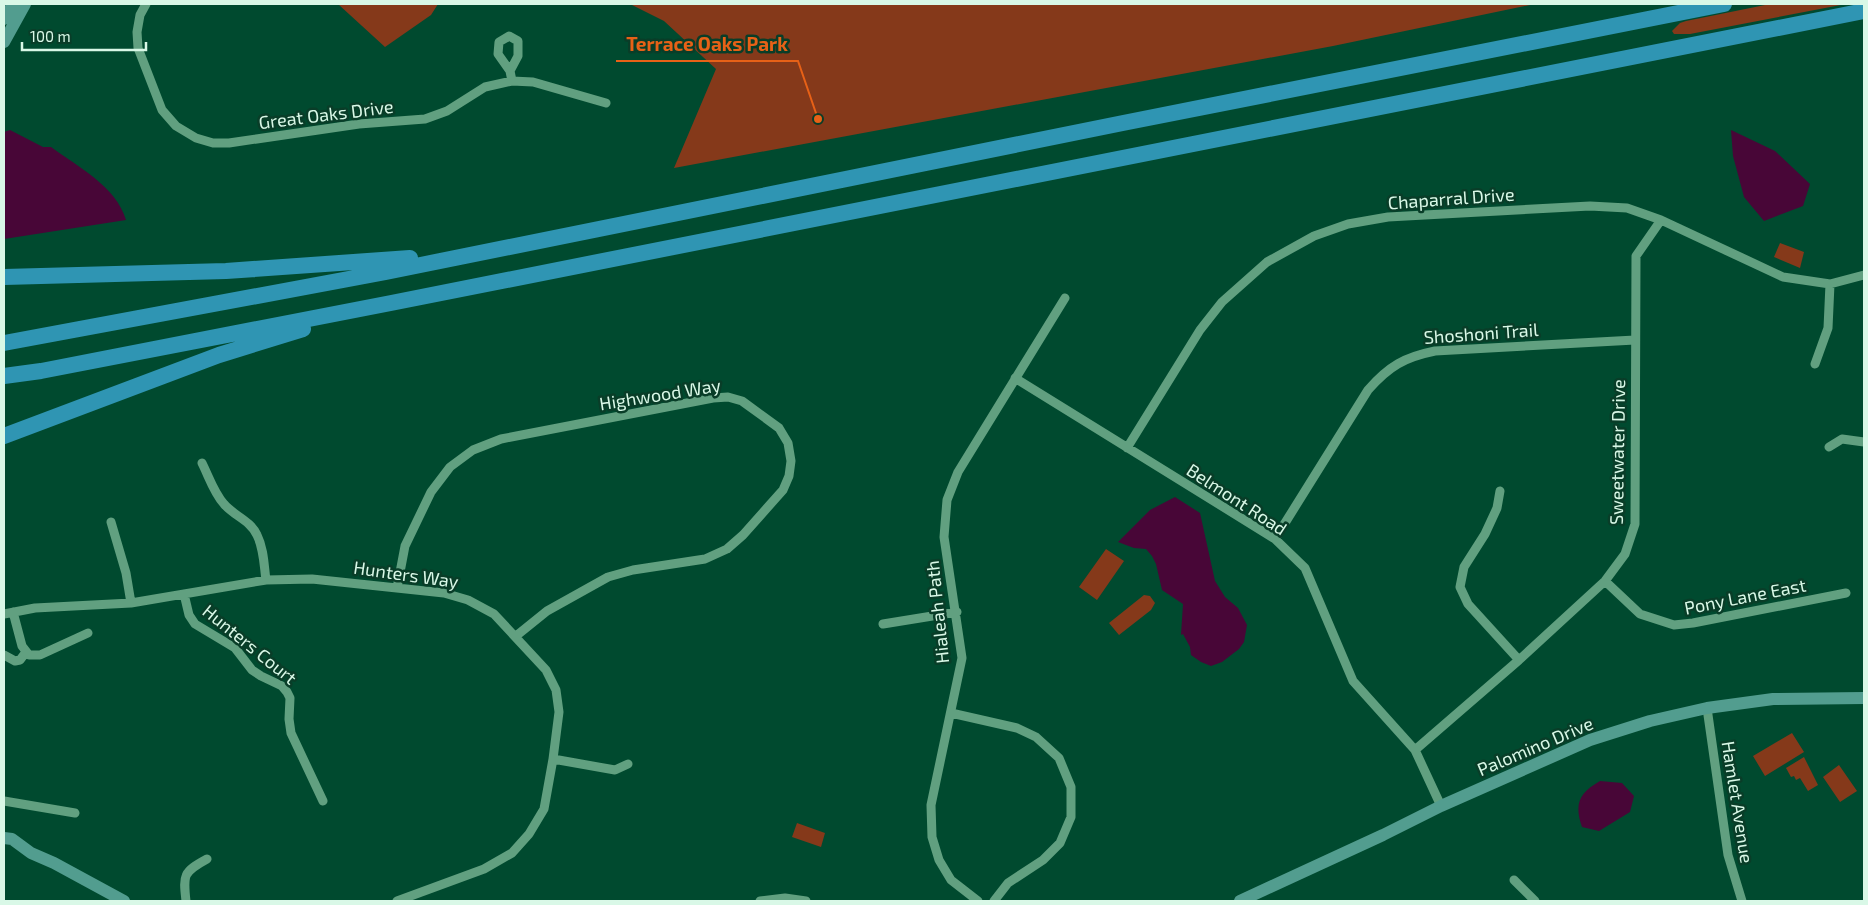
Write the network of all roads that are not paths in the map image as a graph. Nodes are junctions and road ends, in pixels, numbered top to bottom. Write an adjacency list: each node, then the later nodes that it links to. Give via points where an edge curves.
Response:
1 (13, 4): 6 (street)
2 (25, 4): 7 (street)
3 (146, 4): 9 (street, Great Oaks Drive, via 140,15 138,48 162,110 176,126 196,138 213,143 425,119 447,111 485,86)
4 (1724, 4): 12 (highway)
5 (1864, 11): 17 (highway)
6 (4, 19)
7 (4, 42)
8 (510, 71): 9 (street)
9 (512, 82): 10 (street, Great Oaks Drive, via 533,82)
10 (606, 103)
11 (1662, 220): 15 (street, Chaparral Drive, via 1784,277); 18 (street, Sweetwater Drive, via 1636,256); 26 (street, Chaparral Drive, via 1626,208 1590,206 1388,217 1348,224 1314,236 1267,262 1222,302 1200,330)
12 (470, 254): 14 (highway, via 226,271); 19 (highway)
13 (1864, 275): 15 (street, Chaparral Drive)
14 (4, 277)
15 (1830, 284): 20 (street, via 1828,328)
16 (1065, 298): 22 (street, Hialeah Path)
17 (391, 303): 21 (highway); 23 (highway, via 219,354)
18 (1635, 340): 30 (street, Shoshoni Trail, via 1435,350 1399,362 1368,390); 32 (street, Sweetwater Drive, via 1635,524 1625,554)
19 (4, 343)
20 (1815, 364)
21 (4, 376)
22 (1015, 378): 26 (street, Belmont Road); 37 (street, Hialeah Path, via 958,472 947,500 944,537)
23 (4, 436)
24 (1864, 442): 25 (street, via 1842,439)
25 (1829, 447)
26 (1127, 448): 30 (street, Belmont Road)
27 (202, 463): 31 (street, via 222,502 257,533)
28 (1500, 491): 44 (street, via 1497,508 1485,534 1464,567 1460,587 1468,604)
29 (112, 522): 36 (street)
30 (1275, 540): 48 (street, Belmont Road, via 1305,568 1353,681)
31 (266, 580): 33 (street, Hunters Way, via 312,579); 35 (street, Hunters Way)
32 (1605, 581): 34 (street, Pony Lane East, via 1640,614 1674,625); 44 (street, Sweetwater Drive)
33 (397, 588): 41 (street, Hunters Way, via 444,593 468,600 494,614); 41 (street, Highwood Way, via 405,546 431,492 450,467 473,450 501,440 713,398 728,397 742,401 779,428 788,443 791,461 783,490 744,535 727,549 705,559 632,570 608,577 547,611)
34 (1846, 593)
35 (184, 594): 36 (street, Hunters Way); 52 (street, Hunters Court, via 189,615 195,624 235,648 252,670 287,692 291,733)
36 (131, 603): 38 (street, Hunters Way, via 35,608)
37 (957, 612): 39 (street); 47 (street, Hialeah Path, via 962,658)
38 (8, 613): 42 (street)
39 (883, 624)
40 (88, 633): 42 (street, via 40,655)
41 (516, 636): 49 (street, Hunters Way, via 546,670 556,690 559,712)
42 (26, 652): 43 (street, via 15,661)
43 (4, 654)
44 (1519, 660): 48 (street, Sweetwater Drive)
45 (1864, 698): 46 (street, Palomino Drive, via 1773,699)
46 (1707, 708): 53 (street, Palomino Drive, via 1590,740); 67 (street, Hamlet Avenue, via 1728,855)
47 (951, 713): 63 (street, Hialeah Path, via 931,805 932,838 939,860 952,880); 64 (street, via 1017,728 1036,737 1059,758 1071,787 1071,817 1060,843 1043,860 1008,882)
48 (1415, 750): 53 (street, Belmont Road)
49 (553, 759): 50 (street, via 615,770); 60 (street, Hunters Way, via 544,809 530,834 512,853 484,869)
50 (628, 764)
51 (4, 802): 54 (street)
52 (323, 802)
53 (1441, 806): 65 (street, Palomino Drive)
54 (75, 813)
55 (4, 838): 58 (street, via 12,839 31,853)
56 (207, 859): 59 (street, via 192,867 184,879)
57 (1514, 880): 66 (street)
58 (124, 901)
59 (186, 901)
60 (397, 901)
61 (760, 901): 62 (street, via 785,898)
62 (806, 901)
63 (978, 901)
64 (994, 901)
65 (1240, 901)
66 (1535, 901)
67 (1742, 901)

